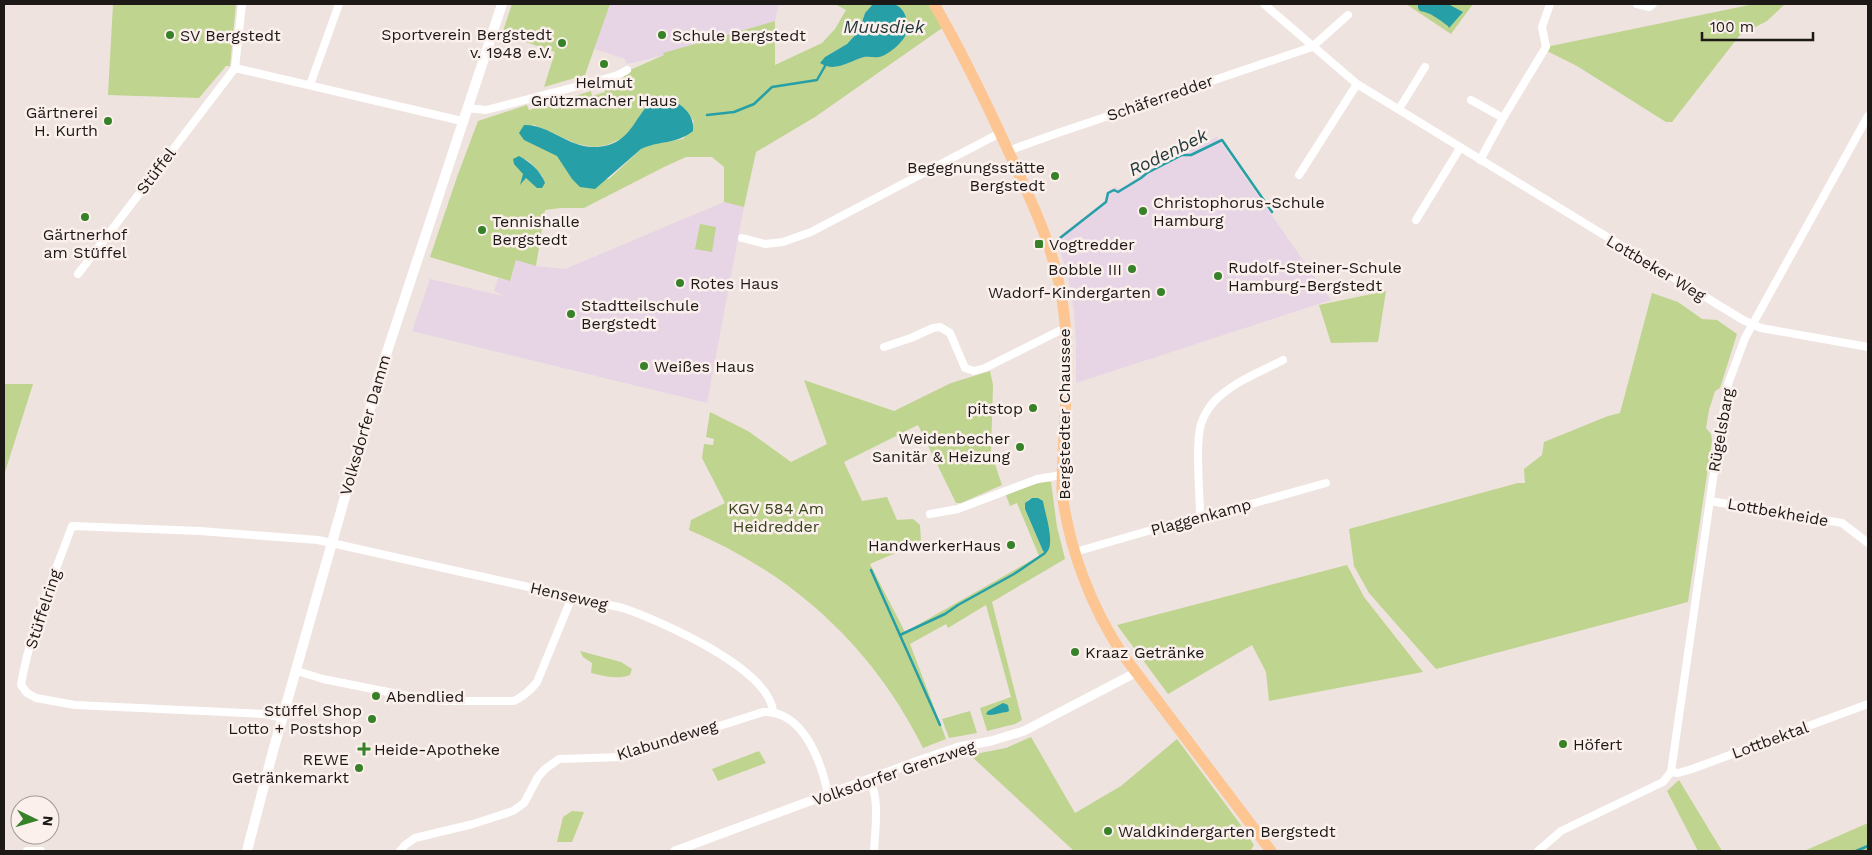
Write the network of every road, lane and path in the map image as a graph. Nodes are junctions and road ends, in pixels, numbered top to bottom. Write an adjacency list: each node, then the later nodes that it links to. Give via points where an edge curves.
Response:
1 (242, 4): 12 (street)
2 (339, 4): 15 (street)
3 (502, 4): 17 (main road, Volksdorfer Damm)
4 (934, 4): 22 (main road, Bergstedter Chaussee)
5 (1264, 4): 10 (street, Lottbeker Weg)
6 (1550, 4): 20 (street, via 1542,27 1546,48)
7 (1638, 4): 8 (street, via 1649,7)
8 (1653, 4)
9 (1348, 15): 10 (street)
10 (1312, 47): 14 (street, Lottbeker Weg); 24 (street, Schäferredder)
11 (1425, 67): 18 (street)
12 (235, 68): 15 (street); 29 (street, Stüffel)
13 (627, 70): 17 (street, via 486,110)
14 (1356, 84): 18 (street, Lottbeker Weg); 26 (street)
15 (310, 85): 21 (street)
16 (1471, 100): 20 (street)
17 (467, 108): 21 (main road, Volksdorfer Damm)
18 (1399, 109): 23 (street, Lottbeker Weg)
19 (1868, 116): 30 (street, Rügelsbarg)
20 (1503, 118): 25 (street)
21 (462, 121): 40 (main road, Volksdorfer Damm, via 380,373)
22 (1000, 133): 24 (main road, Bergstedter Chaussee); 28 (street, via 811,232 783,242 765,244)
23 (1460, 148): 25 (street, Lottbeker Weg); 27 (street)
24 (1008, 151): 31 (main road, Bergstedter Chaussee, via 1048,242)
25 (1480, 160): 30 (street, Lottbeker Weg)
26 (1299, 175)
27 (1416, 220)
28 (742, 238)
29 (78, 274)
30 (1752, 325): 33 (street, Lottbeker Weg); 37 (street, Rügelsbarg, via 1726,392)
31 (1066, 328): 32 (street, via 974,371 966,368 950,333 940,327); 35 (main road, Bergstedter Chaussee)
32 (884, 347)
33 (1868, 347)
34 (1283, 360): 39 (street, via 1236,384 1209,408 1201,424 1199,443)
35 (1062, 475): 38 (street, via 1037,478 958,509); 42 (main road, Bergstedter Chaussee, via 1063,506)
36 (1326, 483): 39 (street, Plaggenkamp)
37 (1710, 501): 41 (street, Lottbekheide, via 1842,523); 49 (street, Rügelsbarg)
38 (930, 514)
39 (1200, 516): 42 (street, Plaggenkamp)
40 (331, 543): 43 (street, Henseweg); 44 (main road, Volksdorfer Damm); 48 (street, Stüffelring, via 200,531 72,526 42,606 23,671 21,686 36,698 75,705 265,714)
41 (1868, 543)
42 (1075, 552): 45 (main road, Bergstedter Chaussee, via 1106,627)
43 (572, 597): 44 (street, via 537,682 523,697 514,701 443,701 413,697); 47 (street, Henseweg, via 623,608 695,639 728,659 755,682 772,702)
44 (297, 671): 48 (main road, Volksdorfer Damm)
45 (1135, 673): 50 (street, Volksdorfer Grenzweg, via 1024,731 959,747); 58 (main road, Bergstedter Chaussee)
46 (1868, 704): 49 (street, Lottbektal)
47 (773, 711): 51 (street, via 788,717 809,743); 56 (street, Klabundeweg, via 622,757 559,759 545,769 524,803 513,811 415,838)
48 (283, 718): 55 (main road, Volksdorfer Damm)
49 (1671, 774): 59 (street, via 1663,782 1561,831)
50 (870, 780): 51 (street, Volksdorfer Grenzweg); 57 (street, via 876,801)
51 (828, 794): 52 (street, Volksdorfer Grenzweg)
52 (681, 850)
53 (27, 851): 54 (street)
54 (42, 851)
55 (247, 851)
56 (400, 851)
57 (874, 851)
58 (1271, 851)
59 (1538, 851)

